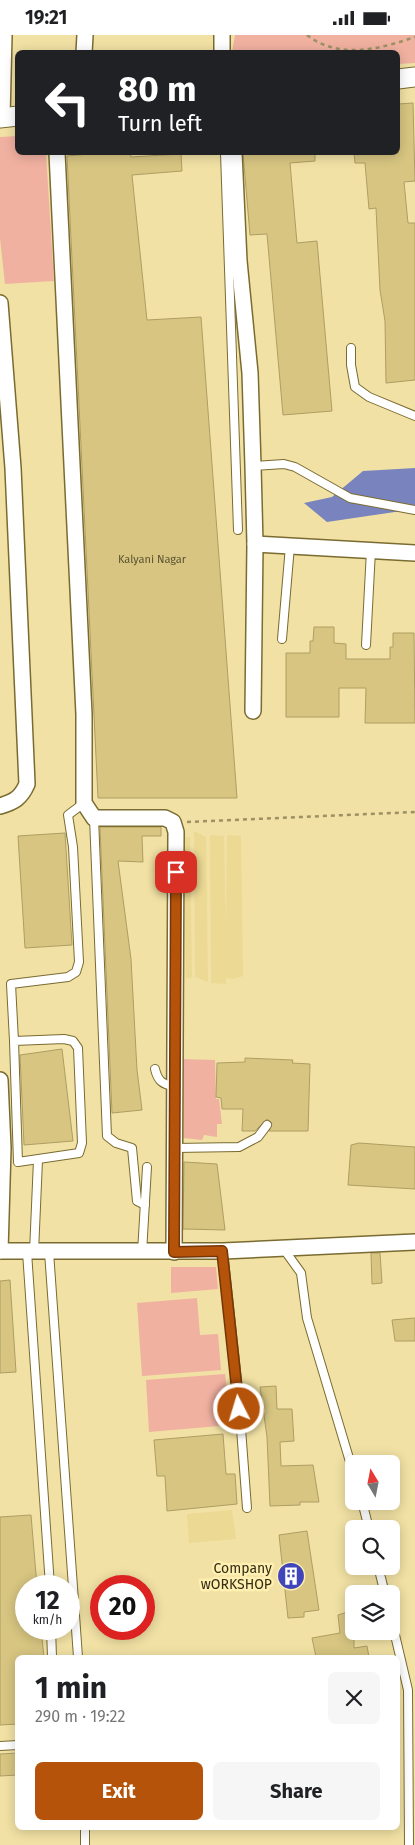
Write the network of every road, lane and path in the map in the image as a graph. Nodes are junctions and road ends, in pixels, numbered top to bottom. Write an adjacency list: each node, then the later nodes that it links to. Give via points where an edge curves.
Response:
1 (4, 35): 10 (street)
2 (85, 35): 6 (street)
3 (222, 35): 7 (street)
4 (307, 35): 5 (path, via 316,42 346,50 368,50)
5 (415, 37)
6 (84, 50)
7 (222, 50)
8 (415, 77): 9 (street)
9 (400, 79)
10 (7, 117)
11 (57, 155): 28 (street, via 84,704)
12 (225, 155): 20 (lane)
13 (234, 155): 18 (street, via 250,373)
14 (0, 303): 16 (street)
15 (351, 348): 17 (lane, via 355,387 369,397)
16 (4, 413): 29 (street, via 27,784 22,796)
17 (415, 416)
18 (253, 465): 19 (lane, via 295,467 350,498); 21 (street)
19 (415, 510)
20 (238, 530)
21 (256, 544): 22 (street); 27 (street)
22 (290, 546): 23 (street); 25 (lane)
23 (371, 551): 24 (street); 26 (lane)
24 (415, 553)
25 (282, 639)
26 (366, 645)
27 (253, 711)
28 (84, 803): 31 (street); 33 (lane, via 68,815 73,847 79,962 76,972 68,977 11,983)
29 (0, 806)
30 (415, 812): 32 (path)
31 (94, 818): 32 (street, via 165,818); 41 (lane, via 108,1136 116,1143 132,1148 137,1201)
32 (173, 823): 36 (street, via 176,842)
33 (14, 1041): 39 (lane, via 18,1162); 39 (lane, via 64,1039 73,1041 78,1048 82,1143 79,1153)
34 (154, 1069): 36 (lane, via 158,1079)
35 (0, 1081): 44 (street, via 3,1148)
36 (175, 1087): 38 (street)
37 (267, 1125): 38 (lane, via 258,1137 239,1147)
38 (175, 1148): 47 (street)
39 (38, 1160): 46 (lane)
40 (147, 1167): 41 (lane)
41 (145, 1205): 48 (lane)
42 (415, 1242): 43 (street)
43 (282, 1247): 45 (street); 49 (lane, via 301,1273 307,1318)
44 (0, 1251): 46 (street)
45 (222, 1251): 47 (street); 50 (lane, via 238,1389)
46 (37, 1252): 48 (street); 51 (lane); 55 (lane)
47 (174, 1252): 48 (street)
48 (142, 1253)
49 (348, 1455)
50 (247, 1508)
51 (50, 1575)
52 (51, 1640): 54 (lane)
53 (396, 1640): 56 (lane)
54 (52, 1655)
55 (78, 1655)
56 (400, 1655)
57 (400, 1656): 62 (lane, via 408,1690)
58 (15, 1745): 59 (lane)
59 (0, 1746)
60 (85, 1830): 61 (lane)
61 (85, 1845)
62 (409, 1845)

